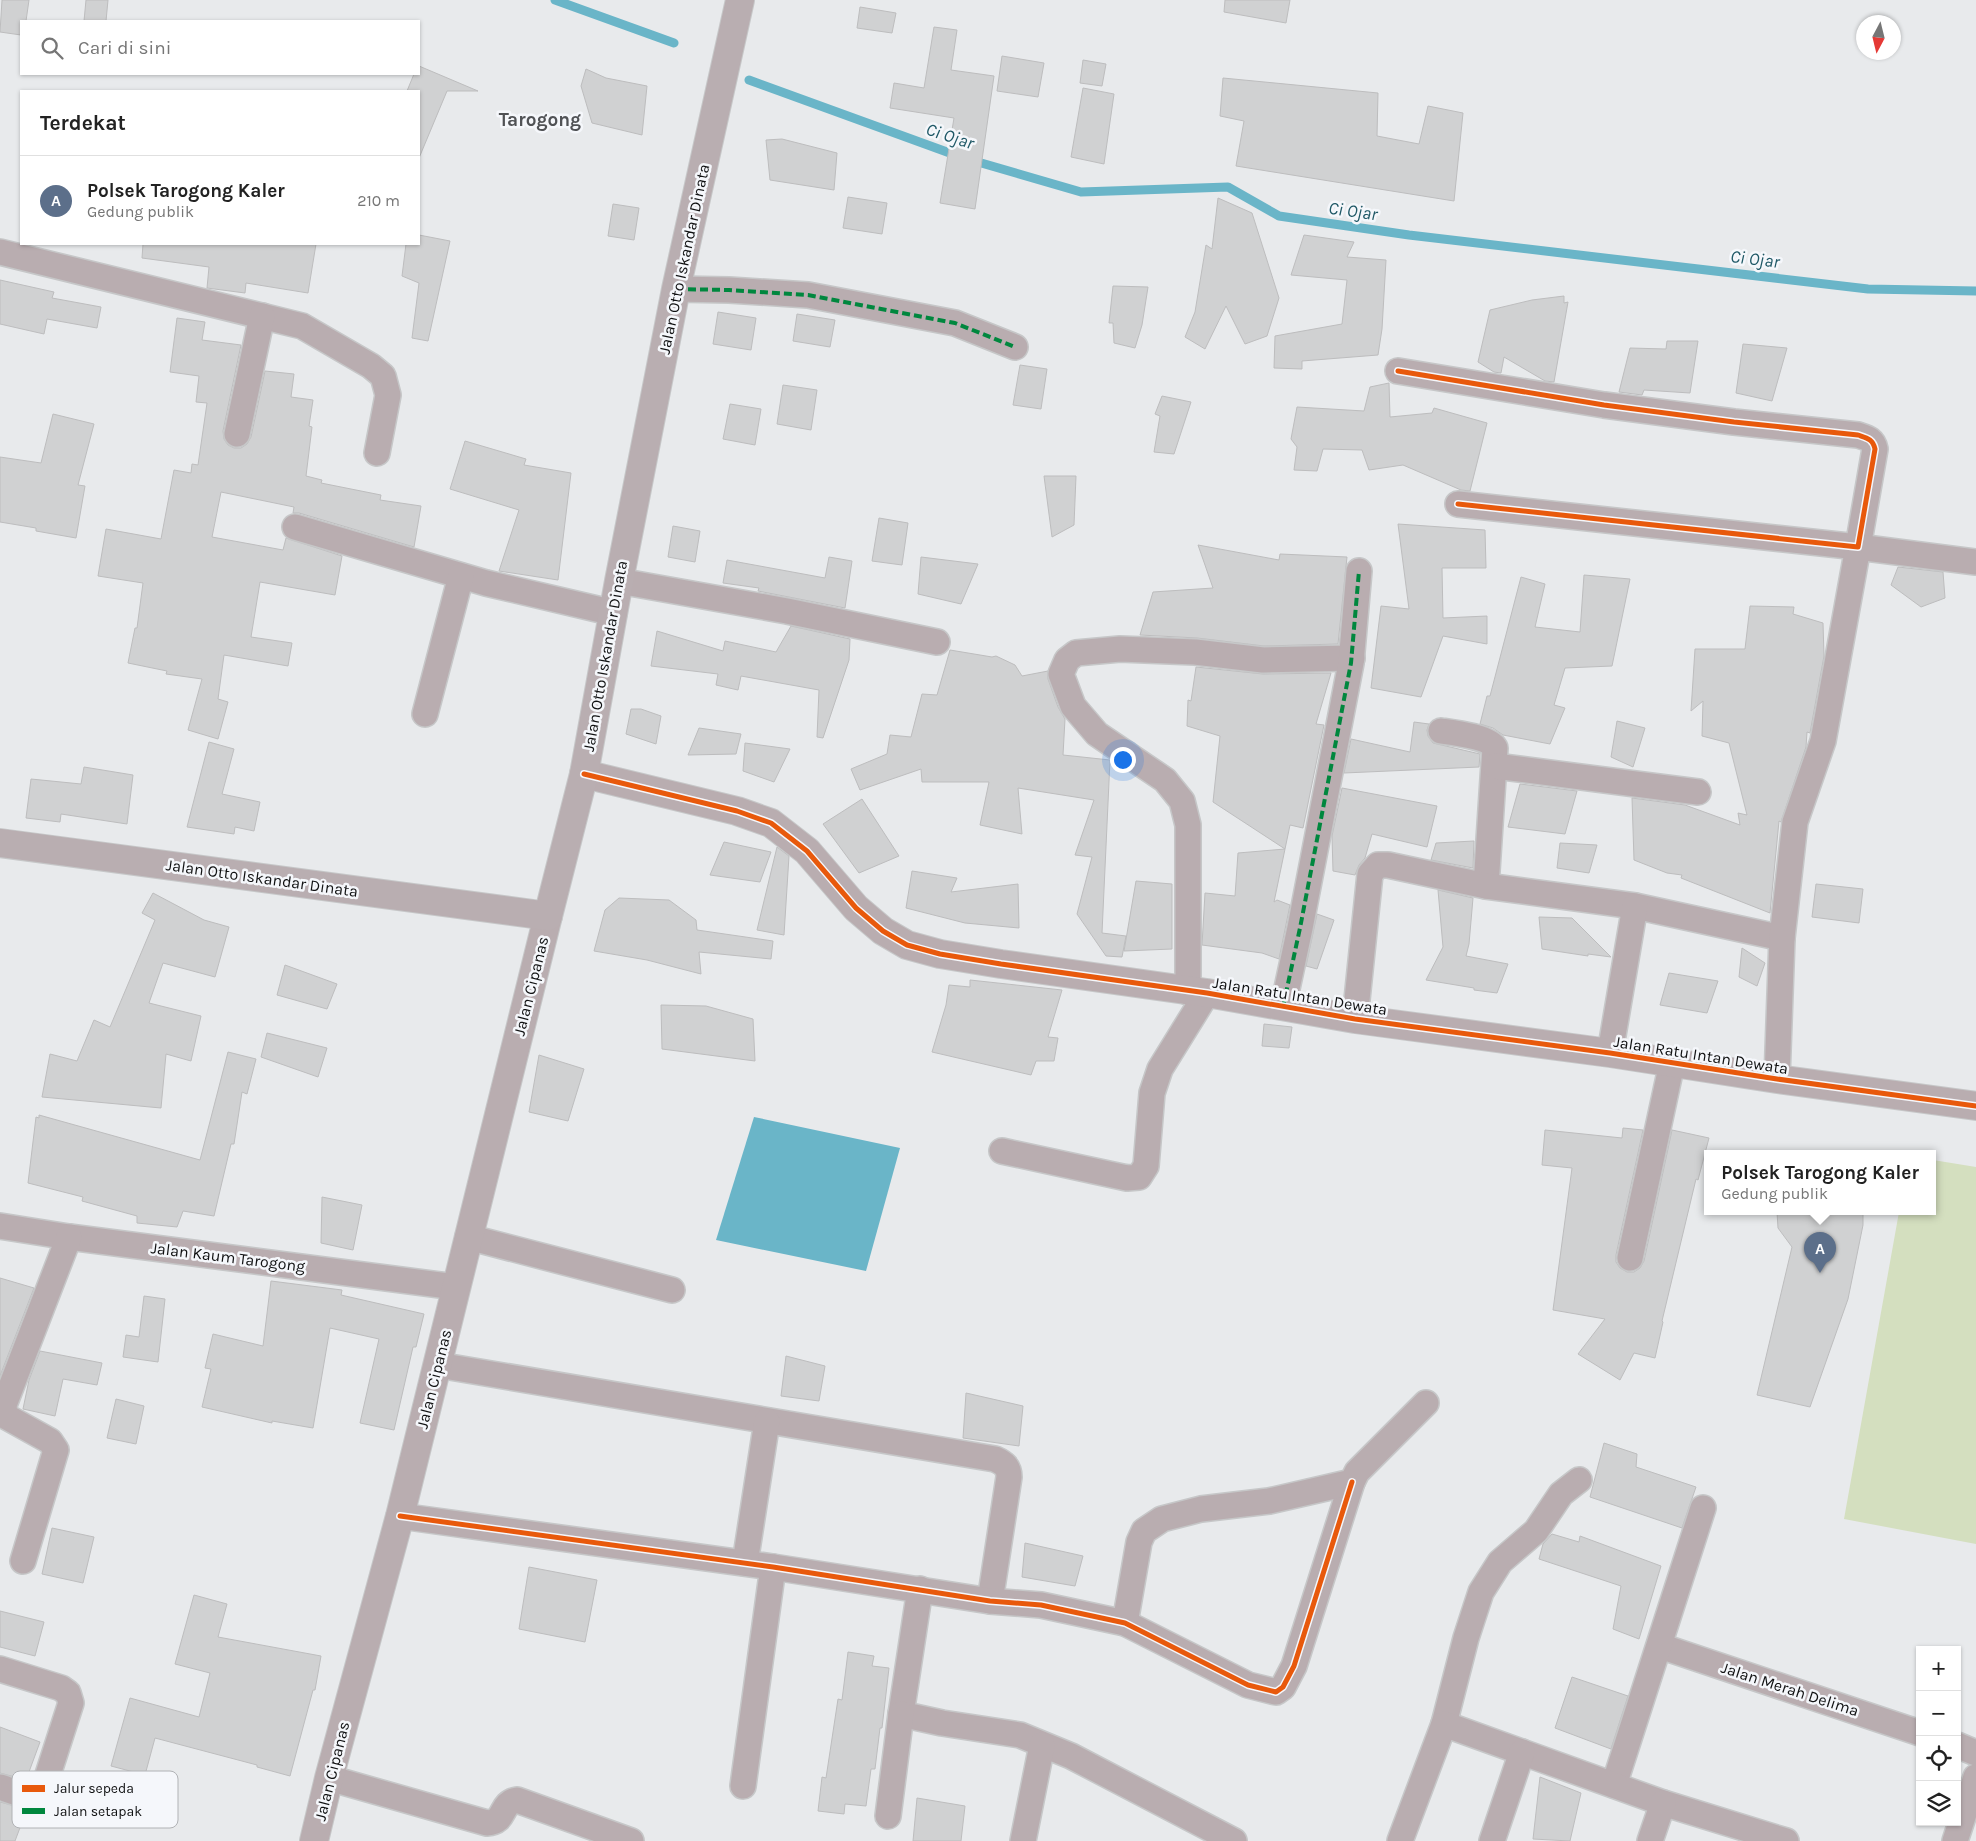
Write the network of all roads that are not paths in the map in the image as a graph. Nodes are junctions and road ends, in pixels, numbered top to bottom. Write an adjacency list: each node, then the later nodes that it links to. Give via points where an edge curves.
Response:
1 (740, 0): 3 (main road, Jalan Otto Iskandar Dinata)
2 (0, 252): 4 (street)
3 (676, 289): 5 (street, via 808,295 955,324); 15 (main road, Jalan Otto Iskandar Dinata)
4 (262, 316): 7 (street); 8 (street, via 302,326 384,376 388,395)
5 (1015, 347)
6 (1398, 371): 11 (street, via 1604,405 1870,439 1875,449)
7 (237, 434)
8 (377, 453)
9 (1458, 504): 11 (street)
10 (295, 527): 14 (street)
11 (1858, 547): 12 (street); 28 (street, via 1823,741 1795,822)
12 (1976, 562)
13 (1359, 571): 18 (street)
14 (461, 576): 16 (street); 19 (street)
15 (619, 581): 16 (main road, Jalan Otto Iskandar Dinata); 17 (street)
16 (614, 613): 22 (main road, Jalan Otto Iskandar Dinata)
17 (937, 642)
18 (1352, 658): 29 (street, via 1263,660 1195,652 1120,649 1076,653 1063,665 1061,674 1073,706 1097,734 1165,780 1182,801 1188,825); 30 (street)
19 (425, 714)
20 (1442, 731): 21 (street, via 1489,741 1495,748)
21 (1495, 766): 23 (street); 25 (street)
22 (584, 774): 27 (main road, Jalan Otto Iskandar Dinata); 29 (street, Jalan Ratu Intan Dewata, via 737,811 771,823 807,851 856,908 883,931 907,945 1001,964)
23 (1698, 792)
24 (0, 842): 27 (main road, Jalan Otto Iskandar Dinata)
25 (1486, 886): 26 (street); 31 (street, via 1388,865 1378,864 1373,869)
26 (1635, 906): 28 (street); 32 (street)
27 (548, 916): 39 (street, Jalan Cipanas)
28 (1782, 938): 34 (street)
29 (1198, 992): 30 (street, Jalan Ratu Intan Dewata); 36 (street, via 1152,1092 1146,1166 1139,1177 1127,1178)
30 (1283, 1007): 31 (street, Jalan Ratu Intan Dewata)
31 (1356, 1018): 32 (street, Jalan Ratu Intan Dewata)
32 (1610, 1054): 33 (street, Jalan Ratu Intan Dewata)
33 (1672, 1063): 34 (street, Jalan Ratu Intan Dewata); 40 (street)
34 (1777, 1080): 35 (street, Jalan Ratu Intan Dewata)
35 (1976, 1106)
36 (1002, 1151)
37 (0, 1226): 38 (street, Jalan Kaum Tarogong)
38 (69, 1237): 41 (street, Jalan Kaum Tarogong); 50 (street, via 4,1404 3,1413 7,1418 50,1441 56,1450)
39 (468, 1237): 41 (street, Jalan Cipanas); 42 (street)
40 (1630, 1258)
41 (456, 1287): 43 (street, Jalan Cipanas)
42 (672, 1290)
43 (438, 1365): 45 (street); 49 (street, Jalan Cipanas)
44 (1426, 1403): 47 (street, via 1357,1472)
45 (767, 1422): 51 (street); 54 (street, via 1003,1462 1009,1477)
46 (1579, 1480): 59 (street, via 1561,1494 1536,1531 1500,1562 1481,1592)
47 (1352, 1482): 55 (street, via 1269,1501 1201,1508 1158,1520 1144,1531 1139,1542); 55 (street, via 1294,1666 1283,1687 1276,1692 1248,1685)
48 (1703, 1508): 56 (street)
49 (400, 1516): 51 (street); 67 (street, Jalan Cipanas)
50 (23, 1561)
51 (745, 1564): 52 (street)
52 (773, 1567): 53 (street); 69 (street)
53 (920, 1589): 54 (street); 58 (street)
54 (990, 1600): 55 (street, via 1041,1605)
55 (1125, 1623)
56 (1660, 1646): 60 (street, Jalan Merah Delima); 68 (street)
57 (0, 1669): 65 (street, via 68,1693 71,1703)
58 (901, 1714): 61 (street, via 1020,1735); 73 (street)
59 (1444, 1724): 63 (street); 78 (street)
60 (1916, 1731)
61 (1042, 1745): 76 (street); 77 (street, via 1071,1756)
62 (1961, 1747): 64 (street)
63 (1522, 1752): 68 (street); 79 (street)
64 (1976, 1753)
65 (49, 1771)
66 (1976, 1777): 82 (street)
67 (329, 1778): 74 (street, Jalan Cipanas); 75 (street, via 487,1823 500,1819 506,1805 517,1800)
68 (1614, 1785): 72 (street)
69 (743, 1786)
70 (0, 1787): 71 (street)
71 (12, 1791)
72 (1663, 1803): 80 (street); 81 (street)
73 (888, 1816)
74 (314, 1841)
75 (632, 1841)
76 (1023, 1841)
77 (1234, 1841)
78 (1400, 1841)
79 (1492, 1841)
80 (1650, 1841)
81 (1786, 1841)
82 (1955, 1841)

